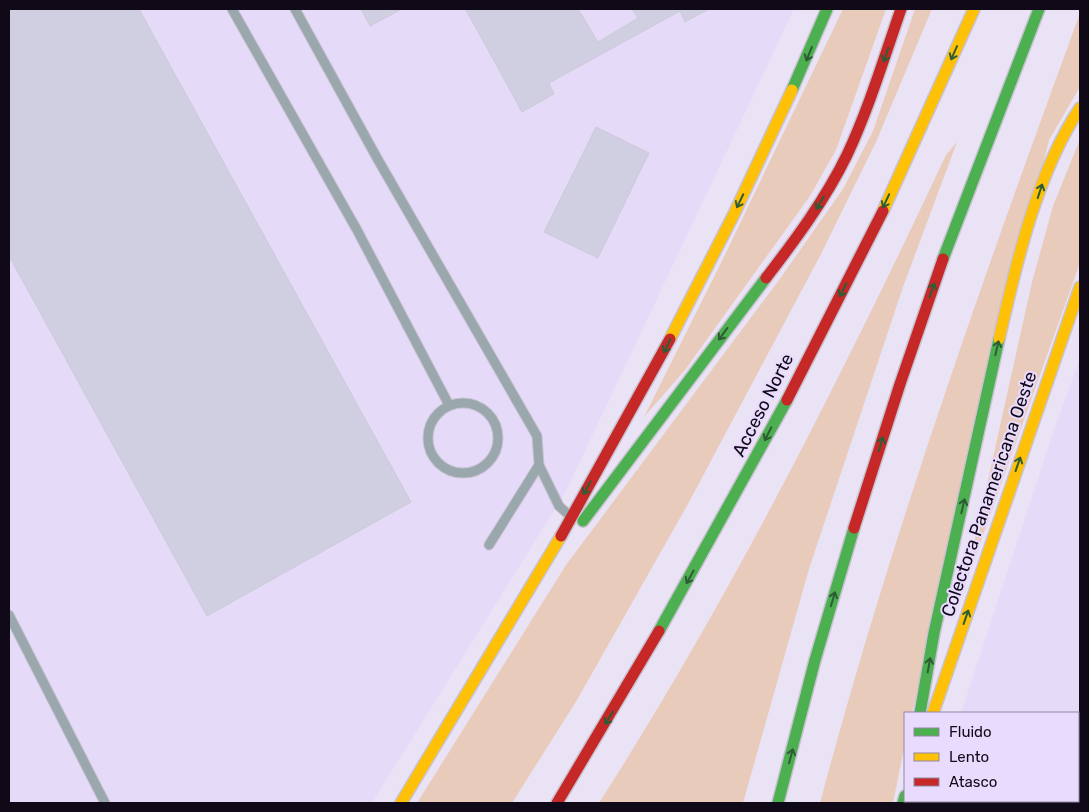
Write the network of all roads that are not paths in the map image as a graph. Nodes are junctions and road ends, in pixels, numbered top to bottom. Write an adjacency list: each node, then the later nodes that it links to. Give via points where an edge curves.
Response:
1 (232, 9): 9 (lane, via 357,230)
2 (295, 9): 10 (lane, via 537,436)
3 (826, 9): 11 (main road, one-way to 11, via 798,80 711,261)
4 (901, 9): 13 (main road, one-way to 13, via 858,131 812,217)
5 (974, 9): 19 (main road, Acceso Norte, one-way to 19, via 865,247 727,512 639,668)
6 (1038, 9): 20 (main road, one-way to 6, via 828,613 894,400 923,313)
7 (1080, 108): 15 (main road, one-way to 7, via 934,633 1009,295 1044,177 1064,132)
8 (1080, 287): 16 (main road, Colectora Panamericana Oeste, one-way to 8)
9 (449, 405): 9 (lane, via 432,421 428,445 441,466 464,473 476,470 485,465 497,446 496,424 482,408 460,402)
10 (539, 465): 11 (lane, via 559,506); 12 (lane)
11 (571, 517): 13 (main road)
12 (489, 545)
13 (530, 590): 18 (main road)
14 (9, 615): 17 (lane)
15 (920, 712)
16 (933, 712)
17 (105, 803)
18 (401, 803)
19 (557, 803)
20 (778, 803)

